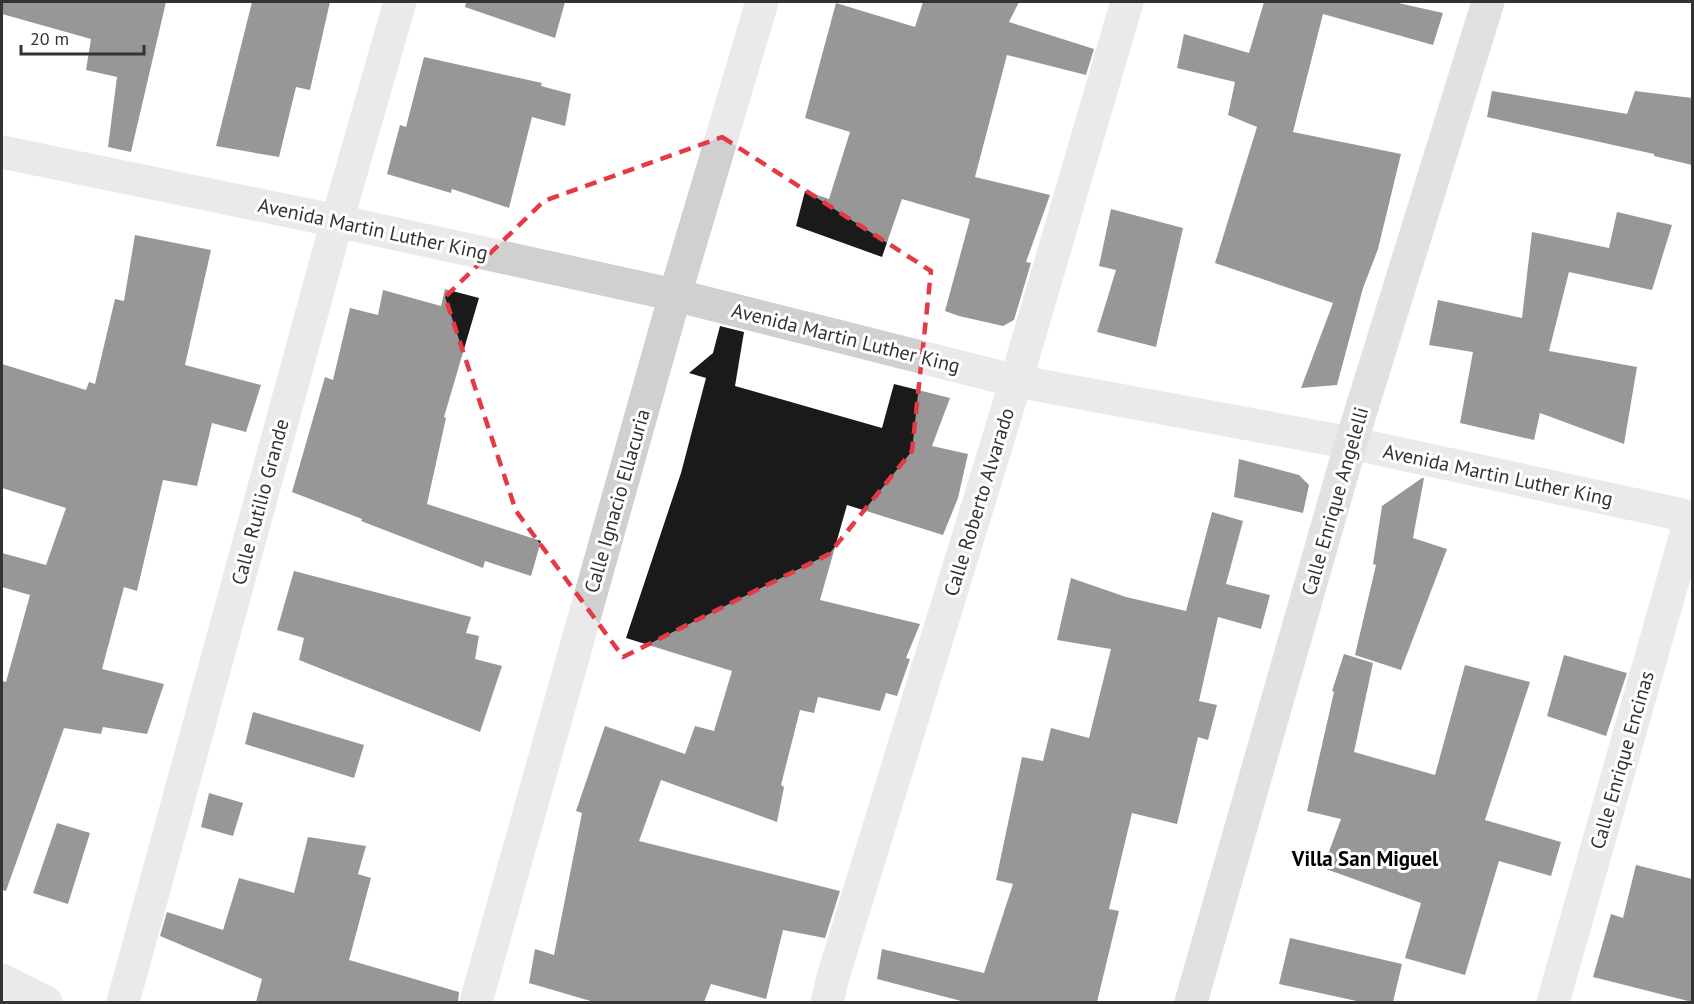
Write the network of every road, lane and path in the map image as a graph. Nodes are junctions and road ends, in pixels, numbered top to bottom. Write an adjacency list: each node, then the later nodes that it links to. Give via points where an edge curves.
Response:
1 (400, 2): 6 (street, Calle Rutilio Grande)
2 (762, 2): 7 (street, Calle Ignacio Ellacuria)
3 (1127, 2): 8 (street, Calle Roberto Alvarado)
4 (1488, 2): 9 (street, Calle Enrique Angelelli)
5 (2, 152): 6 (street, Avenida Martin Luther King)
6 (337, 221): 7 (street, Avenida Martin Luther King); 13 (street, Calle Rutilio Grande)
7 (675, 295): 8 (street, Avenida Martin Luther King); 14 (street, Calle Ignacio Ellacuria)
8 (1016, 381): 9 (street, Avenida Martin Luther King); 15 (street, Calle Roberto Alvarado)
9 (1351, 443): 10 (street, Avenida Martin Luther King); 16 (street, Calle Enrique Angelelli)
10 (1692, 517): 17 (street, Calle Enrique Encinas)
11 (2, 980): 12 (street)
12 (46, 1002)
13 (123, 1002)
14 (476, 1002)
15 (828, 1002)
16 (1191, 1002)
17 (1554, 1002)

